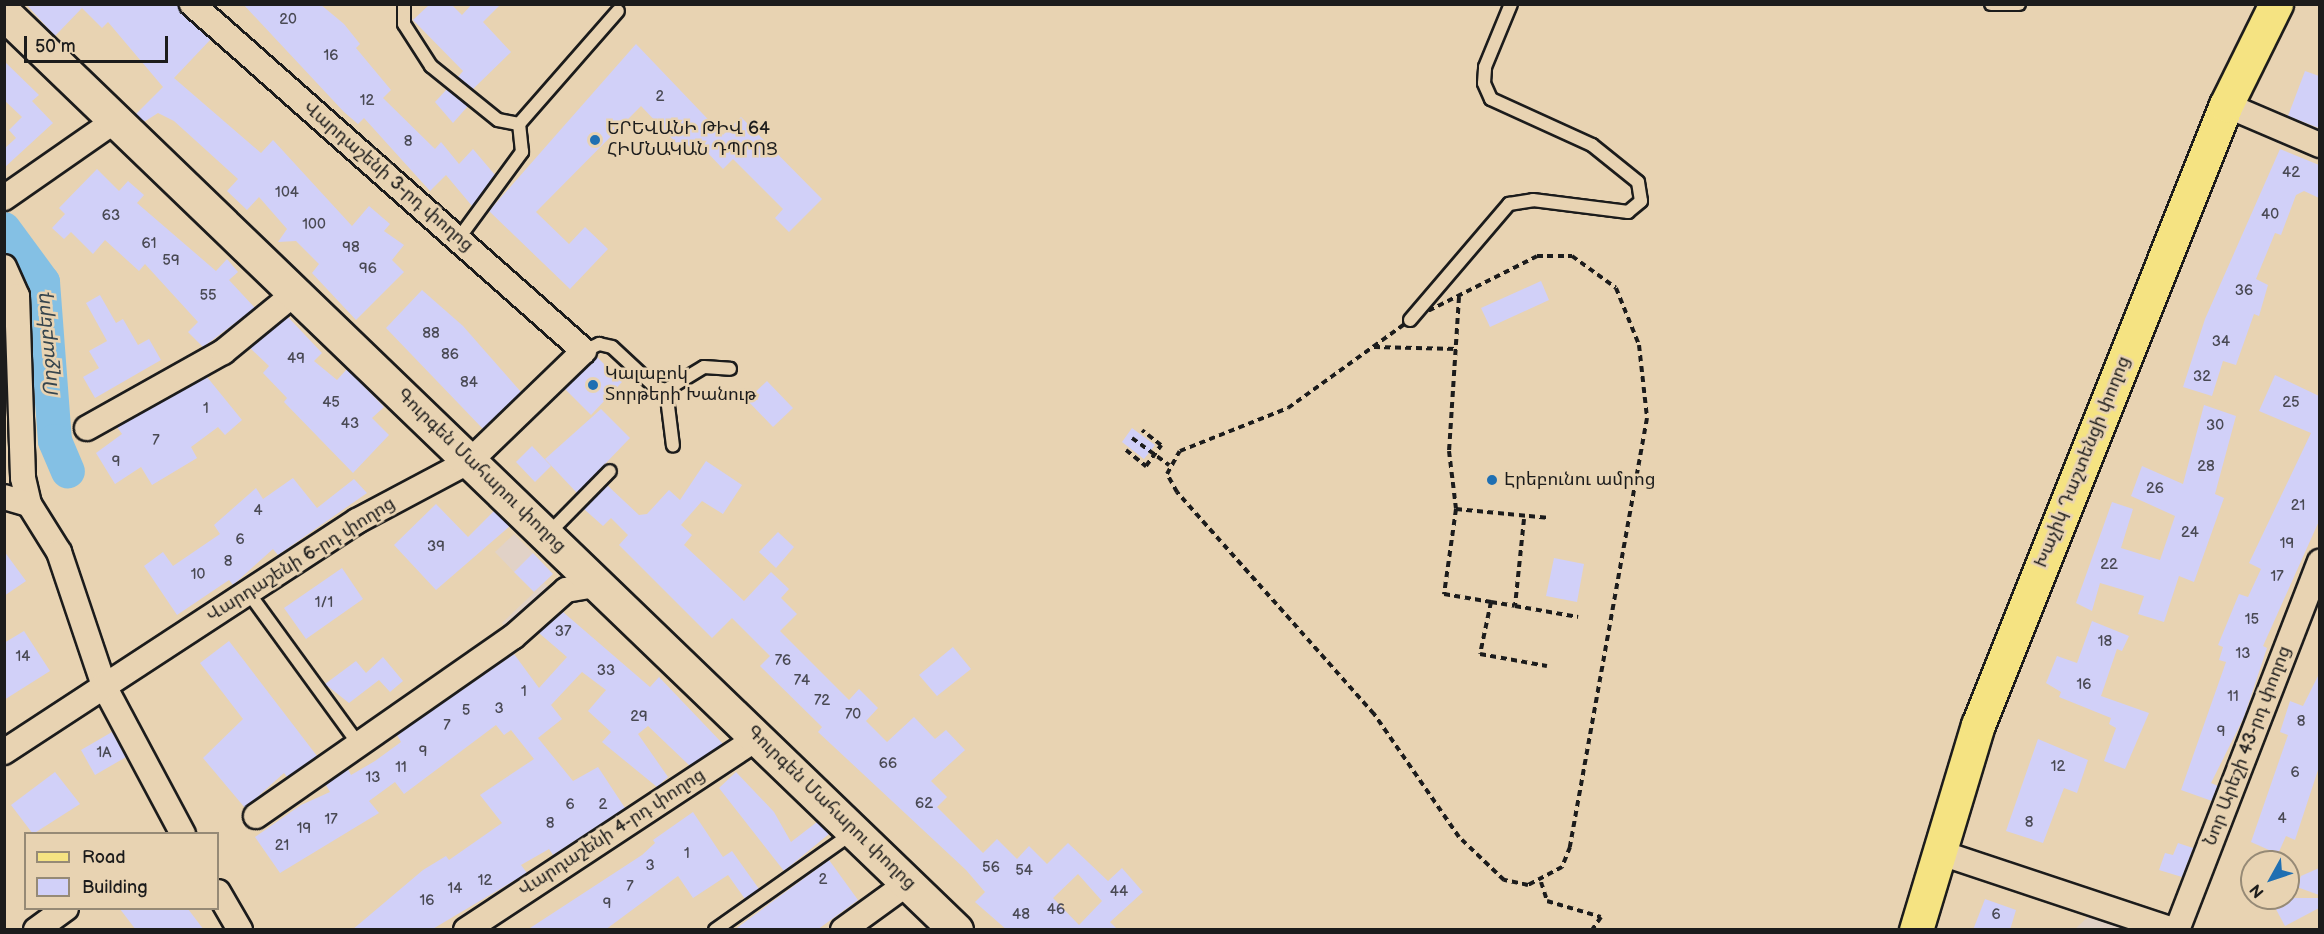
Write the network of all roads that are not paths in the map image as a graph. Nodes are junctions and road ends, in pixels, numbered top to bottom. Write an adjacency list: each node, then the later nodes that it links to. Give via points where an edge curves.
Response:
1 (192, 4): 14 (street, Վարդաշենի 3-րդ փողոց)
2 (405, 4): 11 (lane, via 404,24 431,66 498,120)
3 (1511, 4): 17 (lane, via 1485,67 1491,99 1592,145 1638,182 1641,201 1628,212 1533,200 1509,204 1489,221)
4 (1991, 4): 5 (lane)
5 (2019, 4)
6 (2276, 4): 9 (main road, Խաչիկ Դաշտենցի փողոց)
7 (618, 10): 11 (lane)
8 (4, 13): 10 (main road, Գուրգեն Մահարու փողոց)
9 (2226, 105): 12 (street); 38 (main road, Խաչիկ Դաշտենցի փողոց, via 1978,725)
10 (116, 120): 13 (street); 16 (main road, Գուրգեն Մահարու փողոց)
11 (519, 124): 14 (lane, via 522,152)
12 (2319, 145)
13 (8, 192)
14 (459, 238): 18 (street, Վարդաշենի 3-րդ փողոց)
15 (4, 267): 26 (street, via 17,296 23,478)
16 (295, 293): 21 (street, via 223,351); 23 (main road, Գուրգեն Մահարու փողոց)
17 (1410, 320)
18 (584, 351): 20 (lane, via 599,344 612,347 655,387); 23 (street, Վարդաշենի 6-րդ փողոց)
19 (730, 369): 20 (lane, via 704,367)
20 (666, 390): 22 (lane)
21 (87, 428)
22 (673, 447)
23 (470, 461): 27 (main road, Գուրգեն Մահարու փողոց); 30 (street, Վարդաշենի 6-րդ փողոց, via 357,521)
24 (610, 471): 27 (lane)
25 (4, 497): 26 (street)
26 (29, 504): 31 (street, via 59,552)
27 (547, 535): 29 (main road, Գուրգեն Մահարու փողոց)
28 (2319, 562): 50 (street, Նոր Արեշի 43-րդ փողոց)
29 (599, 584): 32 (main road, Գուրգեն Մահարու փողոց); 33 (street, via 566,590 513,637)
30 (248, 592): 31 (street, Վարդաշենի 6-րդ փողոց); 33 (lane)
31 (104, 686): 34 (street, Վարդաշենի 6-րդ փողոց); 37 (street)
32 (759, 737): 36 (main road, Գուրգեն Մահարու փողոց); 44 (street, Վարդաշենի 4-րդ փողոց)
33 (357, 742): 35 (street)
34 (4, 752)
35 (256, 816)
36 (855, 831): 39 (main road, Գուրգեն Մահարու փողոց); 45 (lane)
37 (179, 832)
38 (1938, 852): 48 (main road, Խաչիկ Դաշտենցի փողոց); 49 (street)
39 (908, 883): 46 (street); 47 (main road, Գուրգեն Մահարու փողոց)
40 (219, 894): 43 (street)
41 (65, 910): 42 (street)
42 (36, 930)
43 (240, 930)
44 (465, 930)
45 (715, 930)
46 (843, 930)
47 (956, 930)
48 (1916, 930)
49 (2172, 930)
50 (2177, 930)

